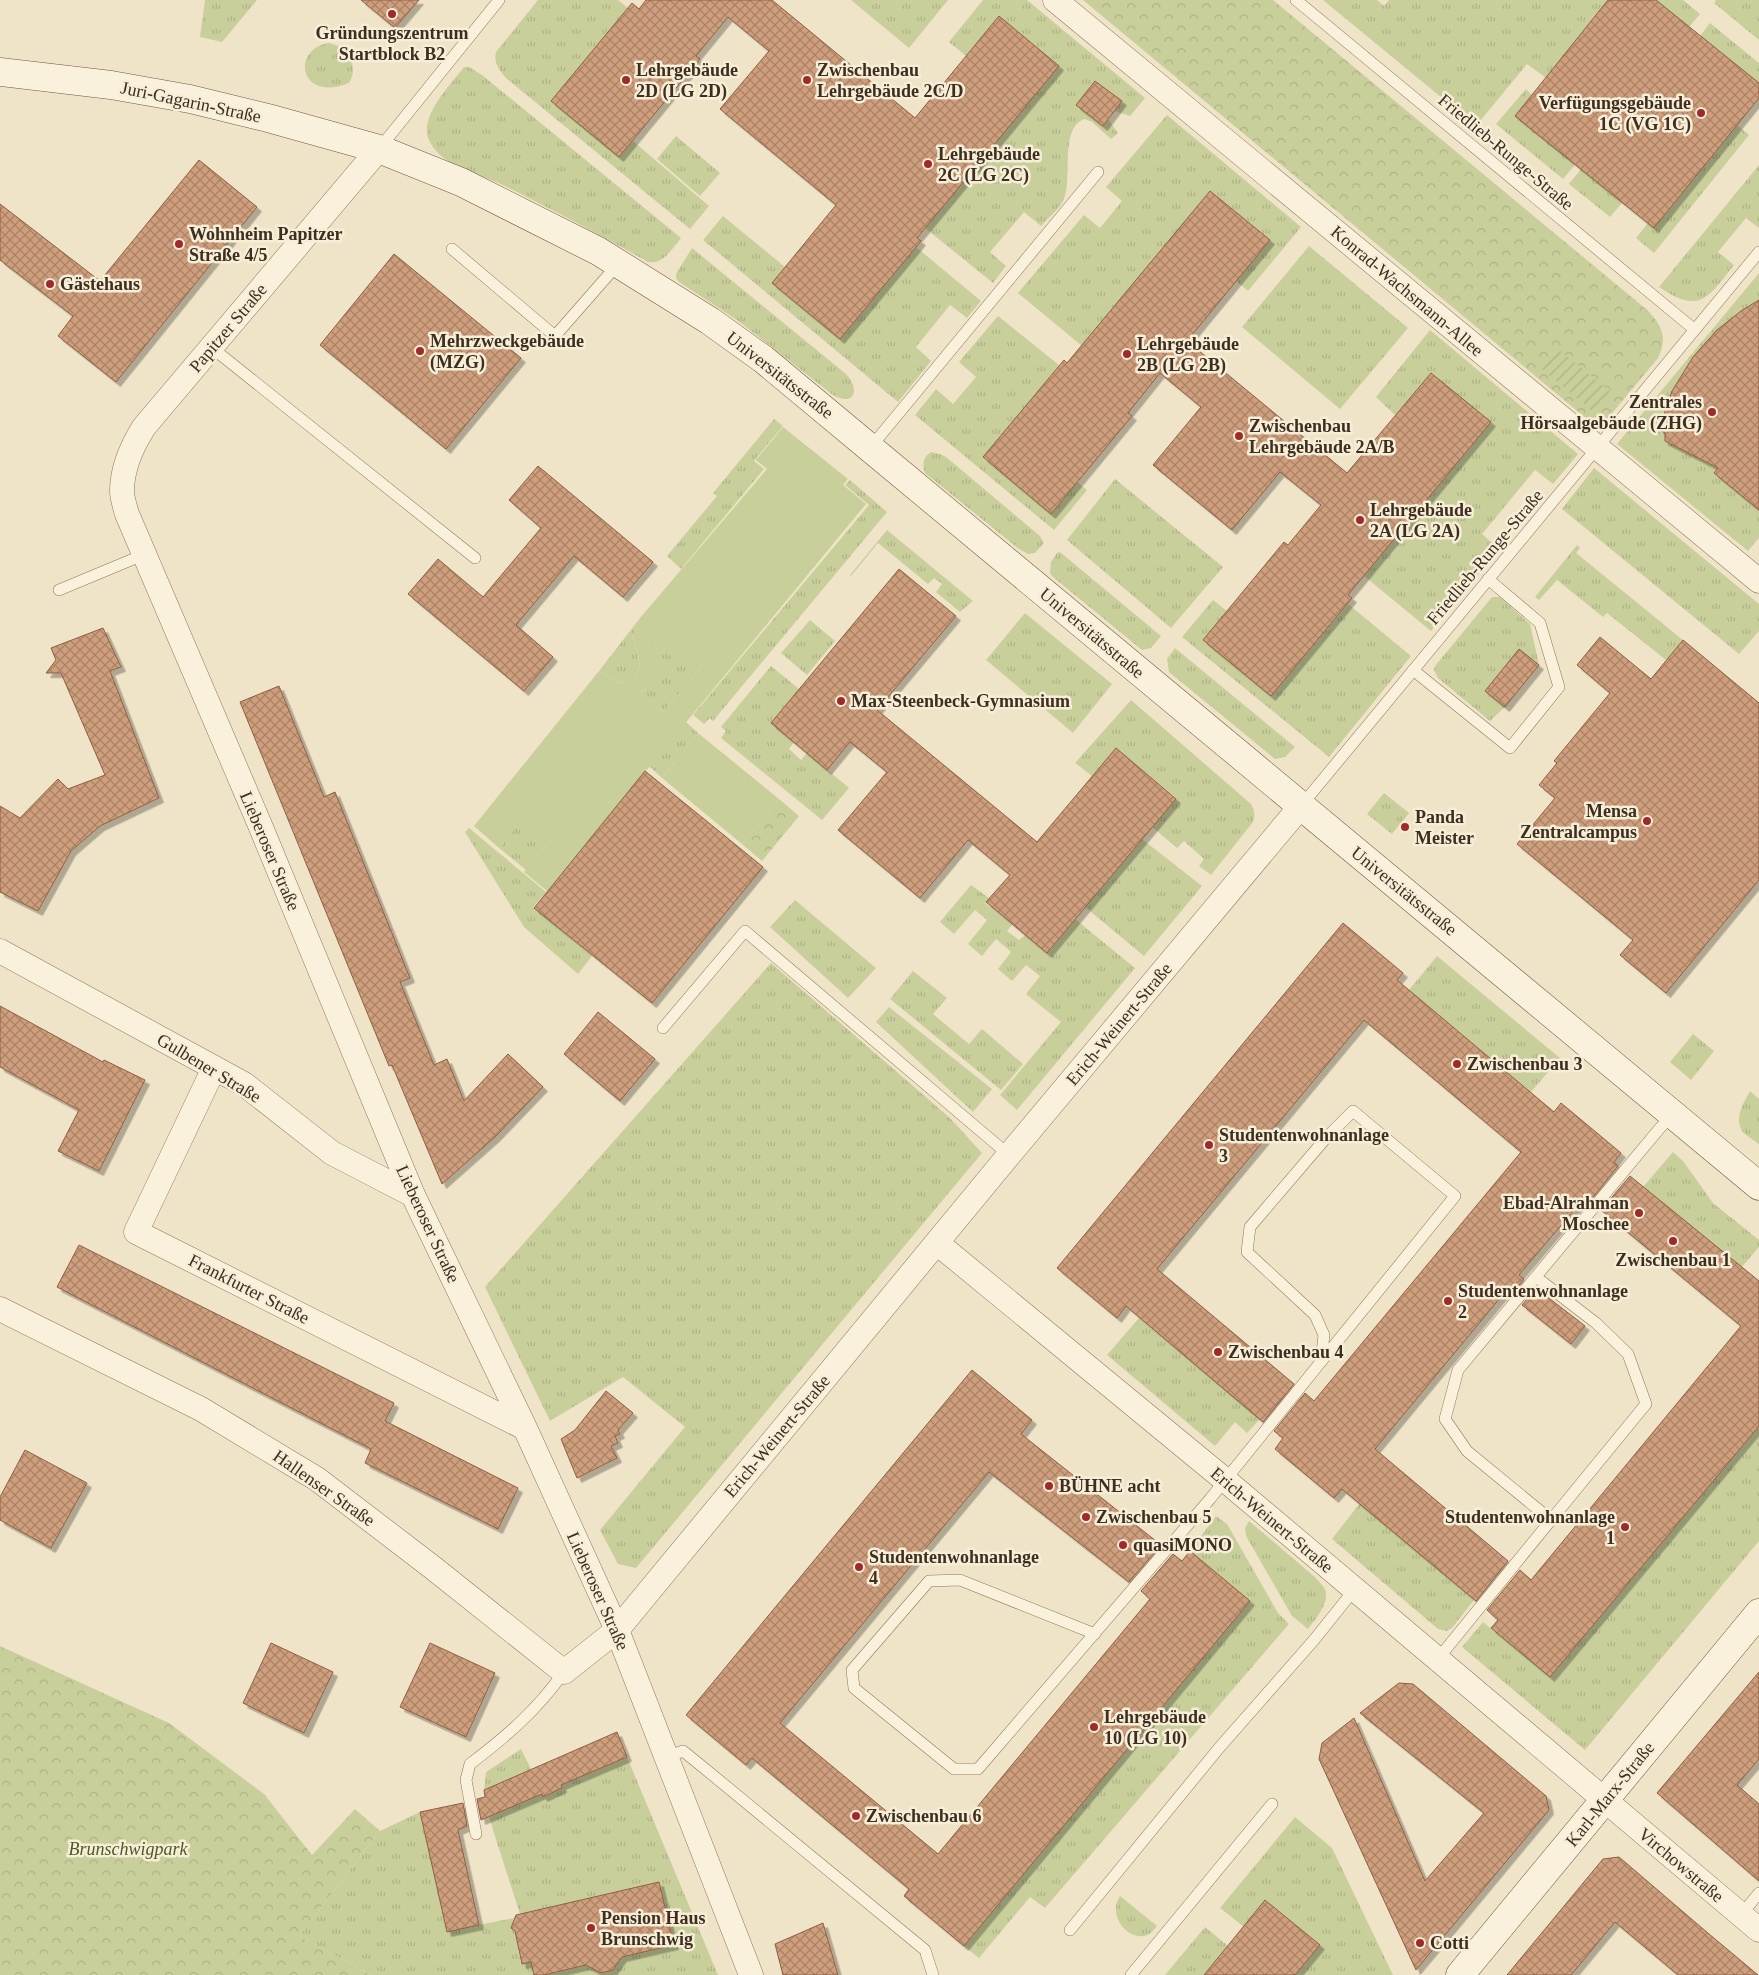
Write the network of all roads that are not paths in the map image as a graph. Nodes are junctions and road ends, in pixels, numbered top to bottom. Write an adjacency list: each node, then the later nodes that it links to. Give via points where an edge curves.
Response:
1 (499, 0): 5 (lane)
2 (1055, 0): 13 (street, Konrad-Wachsmann-Allee)
3 (1296, 0): 10 (lane, Friedlieb-Runge-Straße)
4 (0, 72): 5 (street, Juri-Gagarin-Straße, via 111,85 190,99)
5 (379, 149): 9 (street, Universitätsstraße, via 461,182); 11 (street, Papitzer Straße)
6 (1098, 172): 12 (lane)
7 (452, 249): 9 (lane, via 555,336)
8 (1759, 252): 10 (lane, Friedlieb-Runge-Straße)
9 (618, 264): 12 (street, Universitätsstraße, via 710,321 763,359)
10 (1695, 330): 13 (lane, Friedlieb-Runge-Straße)
11 (211, 348): 14 (street, Papitzer Straße, via 144,427 132,444); 16 (lane)
12 (870, 448): 21 (street, Universitätsstraße)
13 (1598, 448): 17 (lane, Friedlieb-Runge-Straße); 18 (street, Konrad-Wachsmann-Allee)
14 (125, 467): 15 (street, Lieberoser Straße, via 122,491)
15 (143, 555): 19 (lane); 28 (street, Lieberoser Straße, via 260,825)
16 (475, 558)
17 (1488, 579): 20 (lane, Friedlieb-Runge-Straße); 20 (lane, via 1540,623 1559,687 1510,748)
18 (1759, 581)
19 (59, 590)
20 (1413, 670): 21 (lane, Friedlieb-Runge-Straße)
21 (1301, 806): 25 (street, Universitätsstraße); 26 (street, Erich-Weinert-Straße)
22 (0, 951): 24 (street, Gulbener Straße)
23 (663, 1028): 26 (lane, via 745,931)
24 (214, 1068): 28 (street, Gulbener Straße, via 244,1084 332,1153); 33 (street, Frankfurter Straße, via 136,1232)
25 (1673, 1114): 27 (street, Universitätsstraße); 30 (lane)
26 (1009, 1155): 29 (street, Erich-Weinert-Straße)
27 (1759, 1186)
28 (412, 1195): 33 (street, Lieberoser Straße)
29 (937, 1242): 34 (street, Erich-Weinert-Straße); 38 (street, Erich-Weinert-Straße)
30 (1536, 1277): 35 (lane, via 1458,1370 1445,1419 1467,1451); 35 (lane, via 1596,1323 1628,1354 1646,1404)
31 (0, 1310): 41 (street, Hallenser Straße, via 201,1409 317,1478)
32 (1320, 1362): 32 (lane, via 1455,1196 1353,1111 1250,1227 1248,1252 1315,1315 1324,1335); 34 (lane)
33 (525, 1428): 38 (street, Lieberoser Straße)
34 (1225, 1480): 36 (street, Erich-Weinert-Straße); 39 (lane)
35 (1551, 1520): 40 (lane)
36 (1354, 1590): 40 (street, Erich-Weinert-Straße); 48 (lane)
37 (1759, 1613): 43 (street, Karl-Marx-Straße)
38 (617, 1630): 41 (street); 42 (street, Lieberoser Straße)
39 (1095, 1634): 39 (lane, via 960,1580 929,1581 852,1670 854,1688 954,1769 978,1769)
40 (1437, 1660): 43 (street, Erich-Weinert-Straße)
41 (564, 1672): 45 (lane, via 538,1706 470,1764 466,1780)
42 (666, 1757): 50 (street, Lieberoser Straße); 51 (lane, via 683,1751 704,1768 926,1950)
43 (1604, 1800): 47 (street, Virchowstraße); 53 (street, Karl-Marx-Straße)
44 (1272, 1804): 52 (lane)
45 (476, 1834)
46 (1759, 1893): 47 (lane)
47 (1741, 1915): 49 (street, Virchowstraße)
48 (1070, 1930)
49 (1759, 1930)
50 (751, 1975)
51 (933, 1975)
52 (1131, 1975)
53 (1460, 1975)

